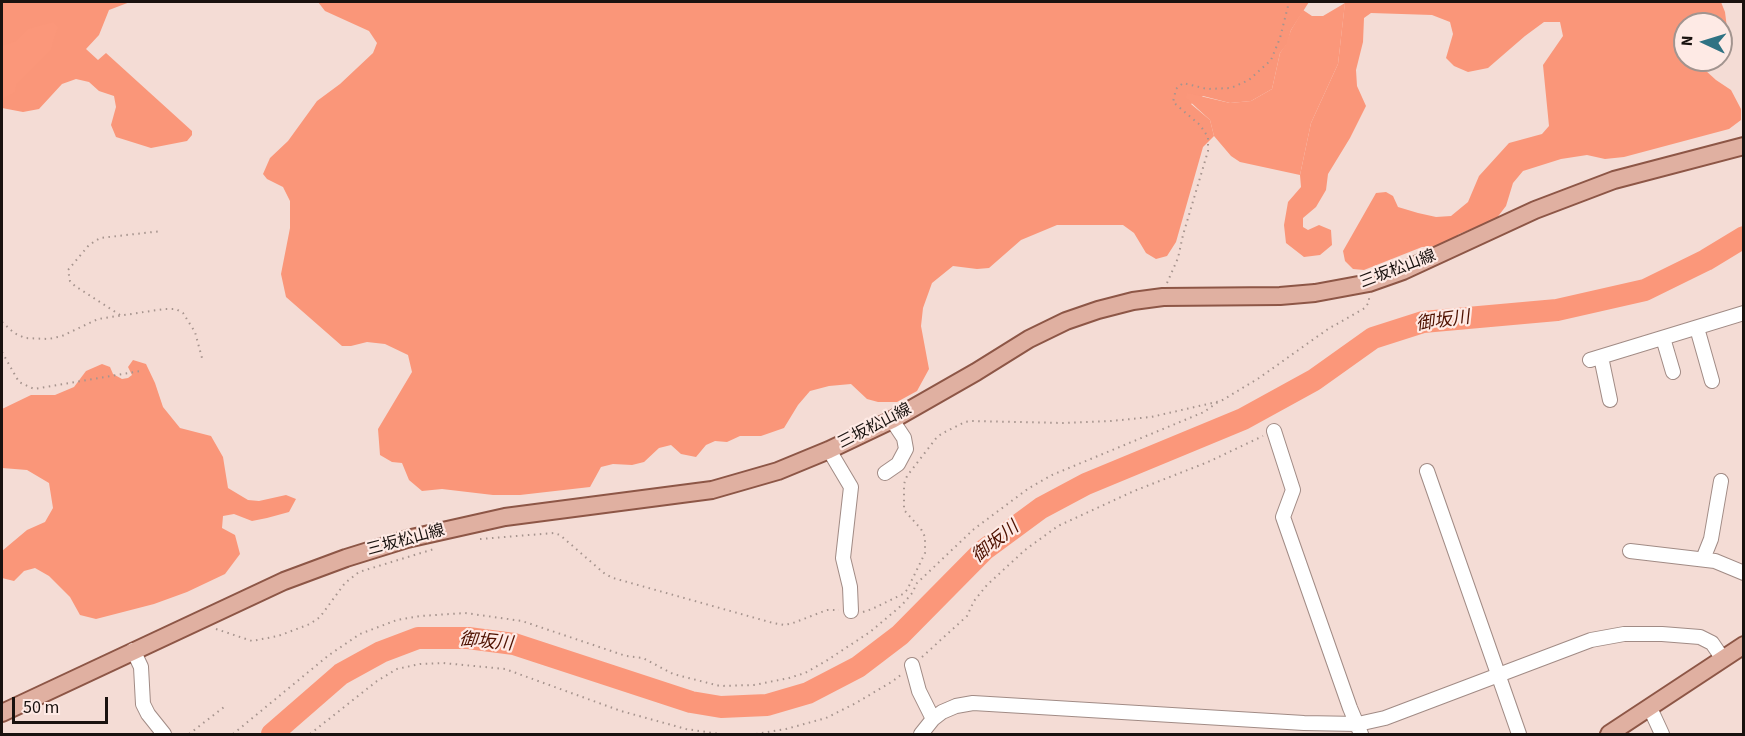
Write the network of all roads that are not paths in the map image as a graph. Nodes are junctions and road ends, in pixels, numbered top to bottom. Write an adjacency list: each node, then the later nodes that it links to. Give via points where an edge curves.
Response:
1 (1743, 146): 8 (main road, 三坂松山線, via 1614,180 1534,210 1369,283 1280,296 1163,297 1116,305 1066,321)
2 (1743, 313): 3 (street)
3 (1697, 328): 4 (street); 6 (street)
4 (1663, 338): 5 (street); 7 (street, via 1595,358)
5 (1673, 372)
6 (1712, 381)
7 (1610, 400)
8 (892, 420): 10 (main road, 三坂松山線); 12 (street, via 906,449 898,464)
9 (1274, 431): 26 (street, via 1293,490 1283,517)
10 (829, 450): 17 (street, via 851,487 843,558); 19 (main road, 三坂松山線, via 778,471 712,490 505,517 408,539 284,581)
11 (1427, 471): 22 (street)
12 (885, 473)
13 (1721, 481): 15 (street)
14 (1630, 551): 15 (street)
15 (1704, 559): 16 (street)
16 (1743, 573)
17 (851, 611)
18 (1743, 645): 20 (main road)
19 (133, 650): 24 (main road, 三坂松山線); 27 (street, via 141,668 143,704)
20 (1723, 658): 22 (street, via 1712,643 1700,637 1624,634 1591,640); 23 (main road)
21 (912, 665): 25 (street)
22 (1499, 676): 26 (street); 29 (street)
23 (1650, 708): 30 (main road); 31 (street)
24 (2, 713)
25 (933, 719): 26 (street, via 956,706 992,703); 28 (street)
26 (1360, 729)
27 (164, 735)
28 (921, 735)
29 (1519, 735)
30 (1609, 735)
31 (1662, 735)

